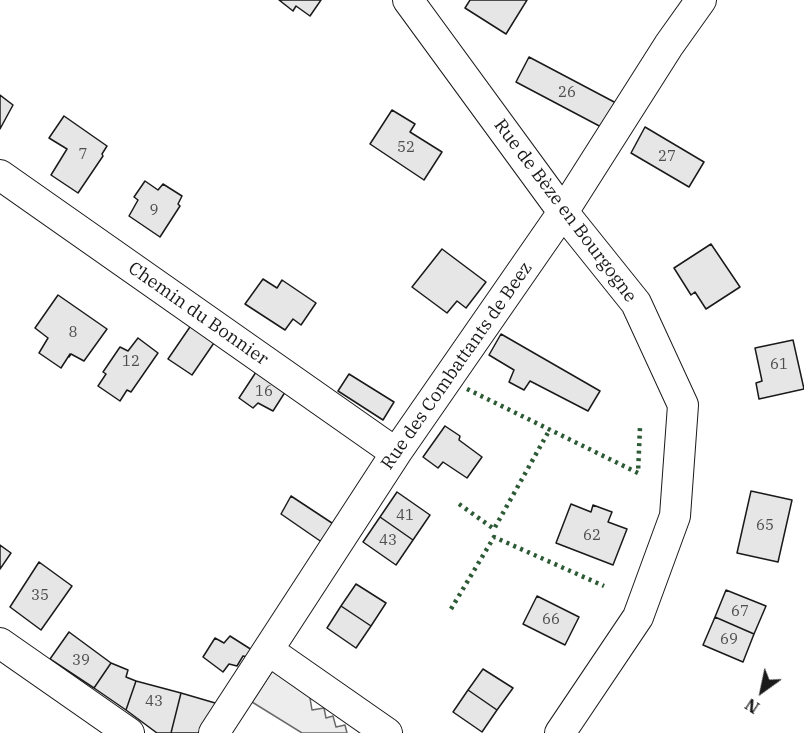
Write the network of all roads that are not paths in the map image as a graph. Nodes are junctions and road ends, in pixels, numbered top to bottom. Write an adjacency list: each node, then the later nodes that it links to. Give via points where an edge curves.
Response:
1 (408, 0): 4 (street, Rue de Bèze en Bourgogne)
2 (701, 0): 4 (street, Rue des Combattants de Beez)
3 (0, 176): 5 (street, Chemin du Bonnier)
4 (563, 212): 5 (street, Rue des Combattants de Beez); 11 (street, Rue de Bèze en Bourgogne, via 636,303 683,405 675,516 638,617)
5 (396, 453): 7 (street, Rue des Combattants de Beez)
6 (0, 643): 8 (street)
7 (268, 650): 9 (street, Rue des Combattants de Beez); 10 (street)
8 (129, 733)
9 (214, 733)
10 (387, 733)
11 (560, 733)

